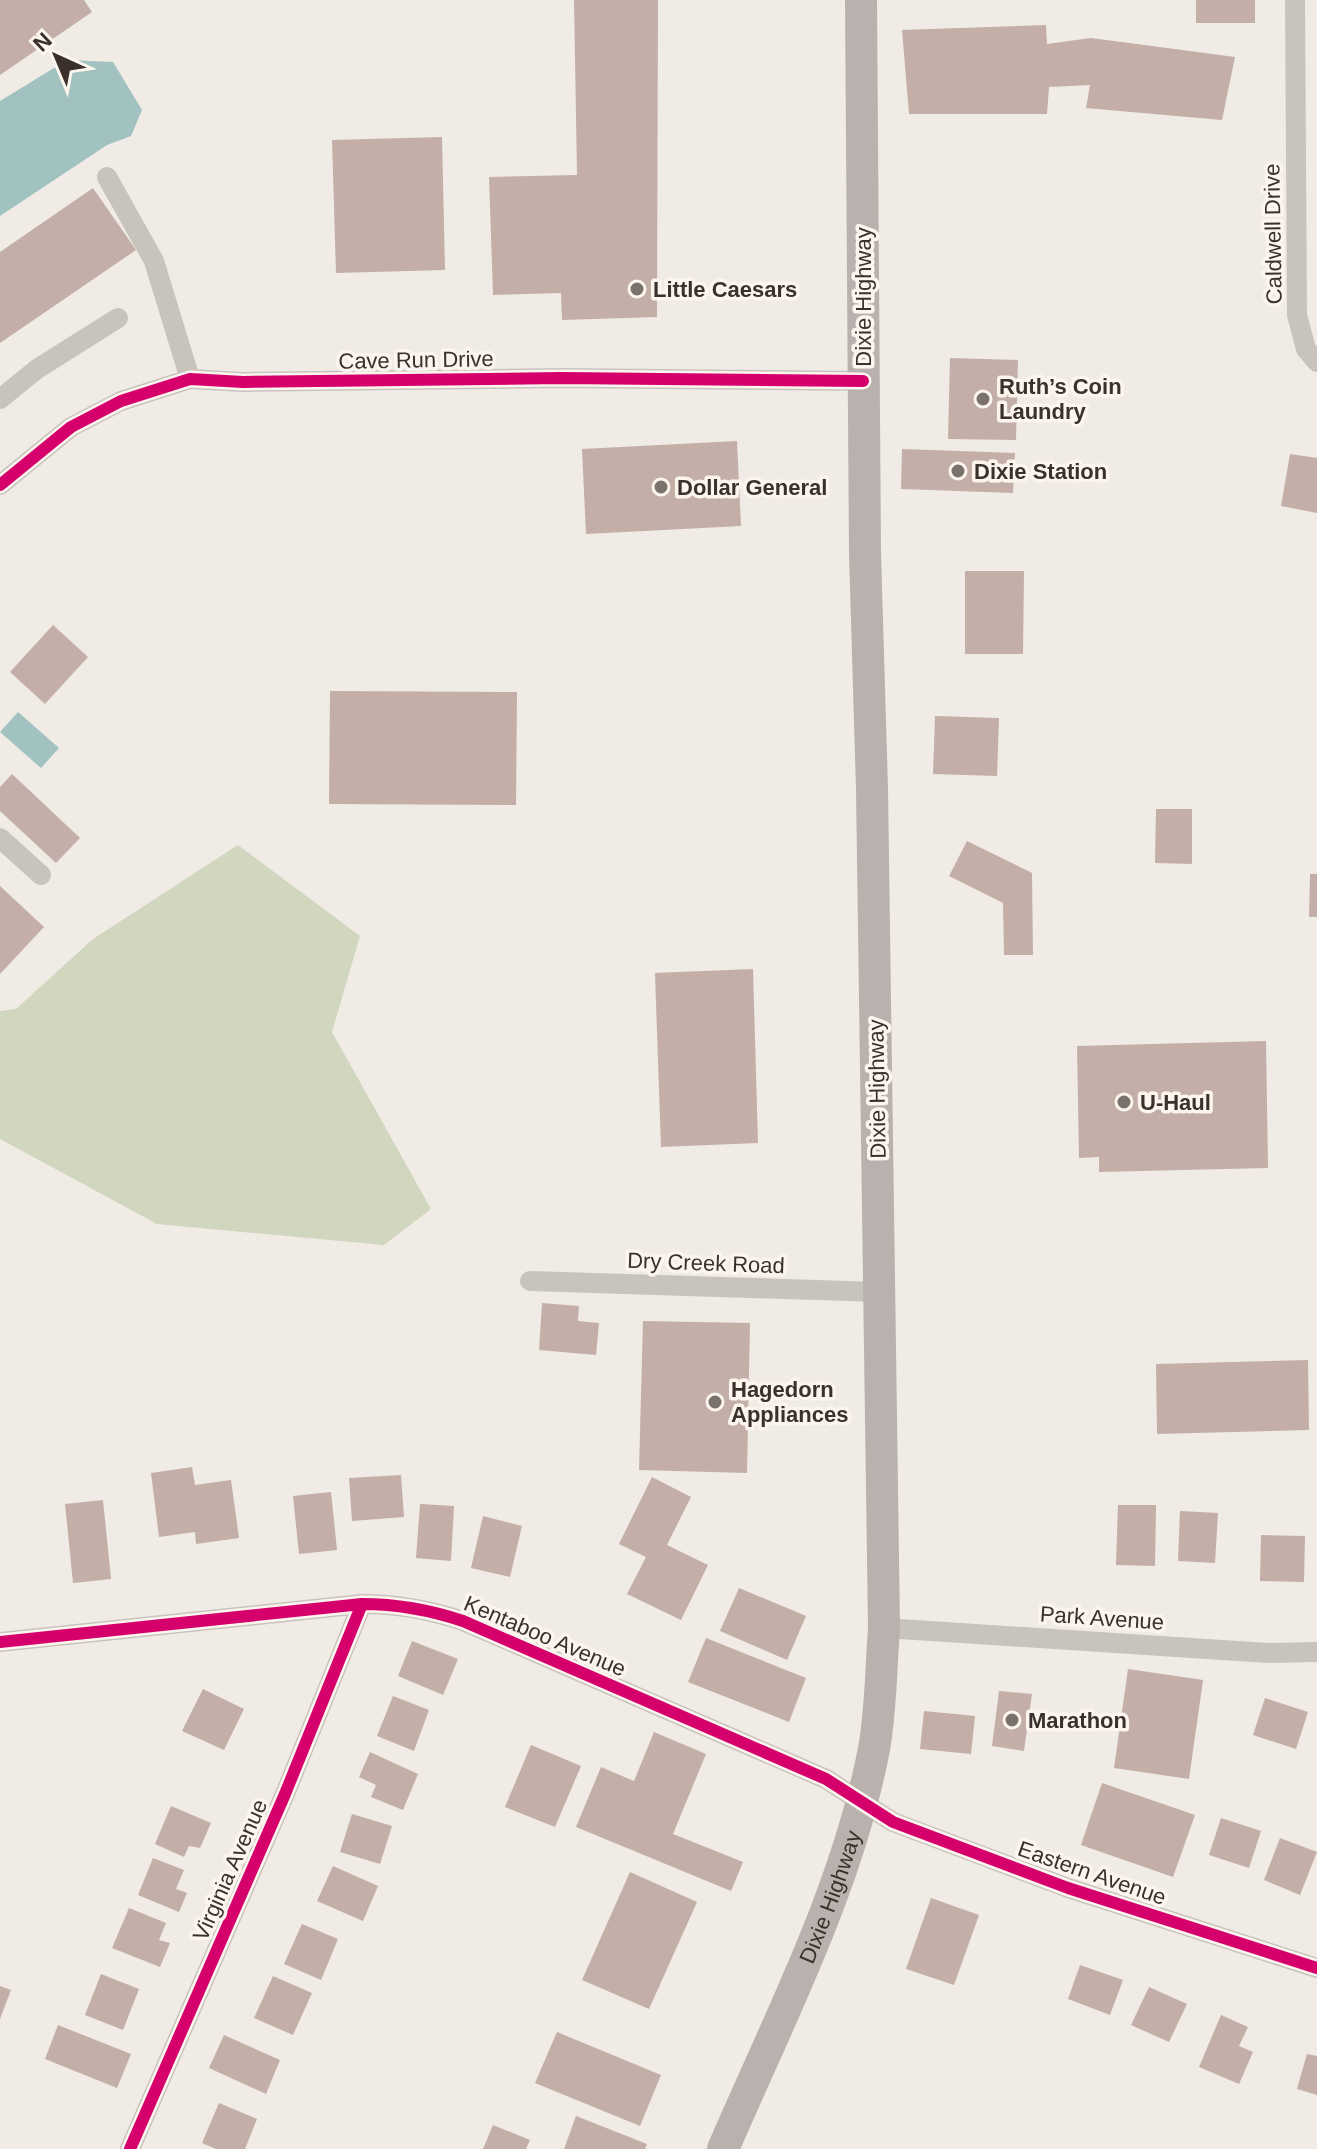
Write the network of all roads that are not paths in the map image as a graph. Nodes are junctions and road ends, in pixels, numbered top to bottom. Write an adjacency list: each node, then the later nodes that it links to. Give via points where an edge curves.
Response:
1 (861, 0): 7 (main road, Dixie Highway)
2 (1295, 0): 5 (street, Caldwell Drive, via 1297,315 1306,349)
3 (107, 177): 6 (street, via 154,261)
4 (118, 318): 8 (street)
5 (1317, 362)
6 (190, 379): 7 (street, Cave Run Drive); 9 (street, Cave Run Drive, via 121,401 71,427)
7 (863, 381): 13 (main road, Dixie Highway)
8 (0, 399)
9 (0, 485)
10 (0, 838): 11 (street)
11 (41, 875)
12 (530, 1281): 13 (street, Dry Creek Road)
13 (879, 1292): 15 (main road, Dixie Highway)
14 (362, 1604): 16 (street, Kentaboo Avenue); 18 (street, Kentaboo Avenue, via 387,1604 463,1621 826,1779); 20 (street, Virginia Avenue)
15 (884, 1628): 17 (street, Park Avenue); 18 (main road, Dixie Highway, via 874,1746)
16 (0, 1642)
17 (1317, 1652)
18 (862, 1801): 19 (street, Eastern Avenue, via 893,1822 1068,1888); 21 (main road, Dixie Highway, via 843,1864)
19 (1317, 1968)
20 (130, 2149)
21 (723, 2149)

